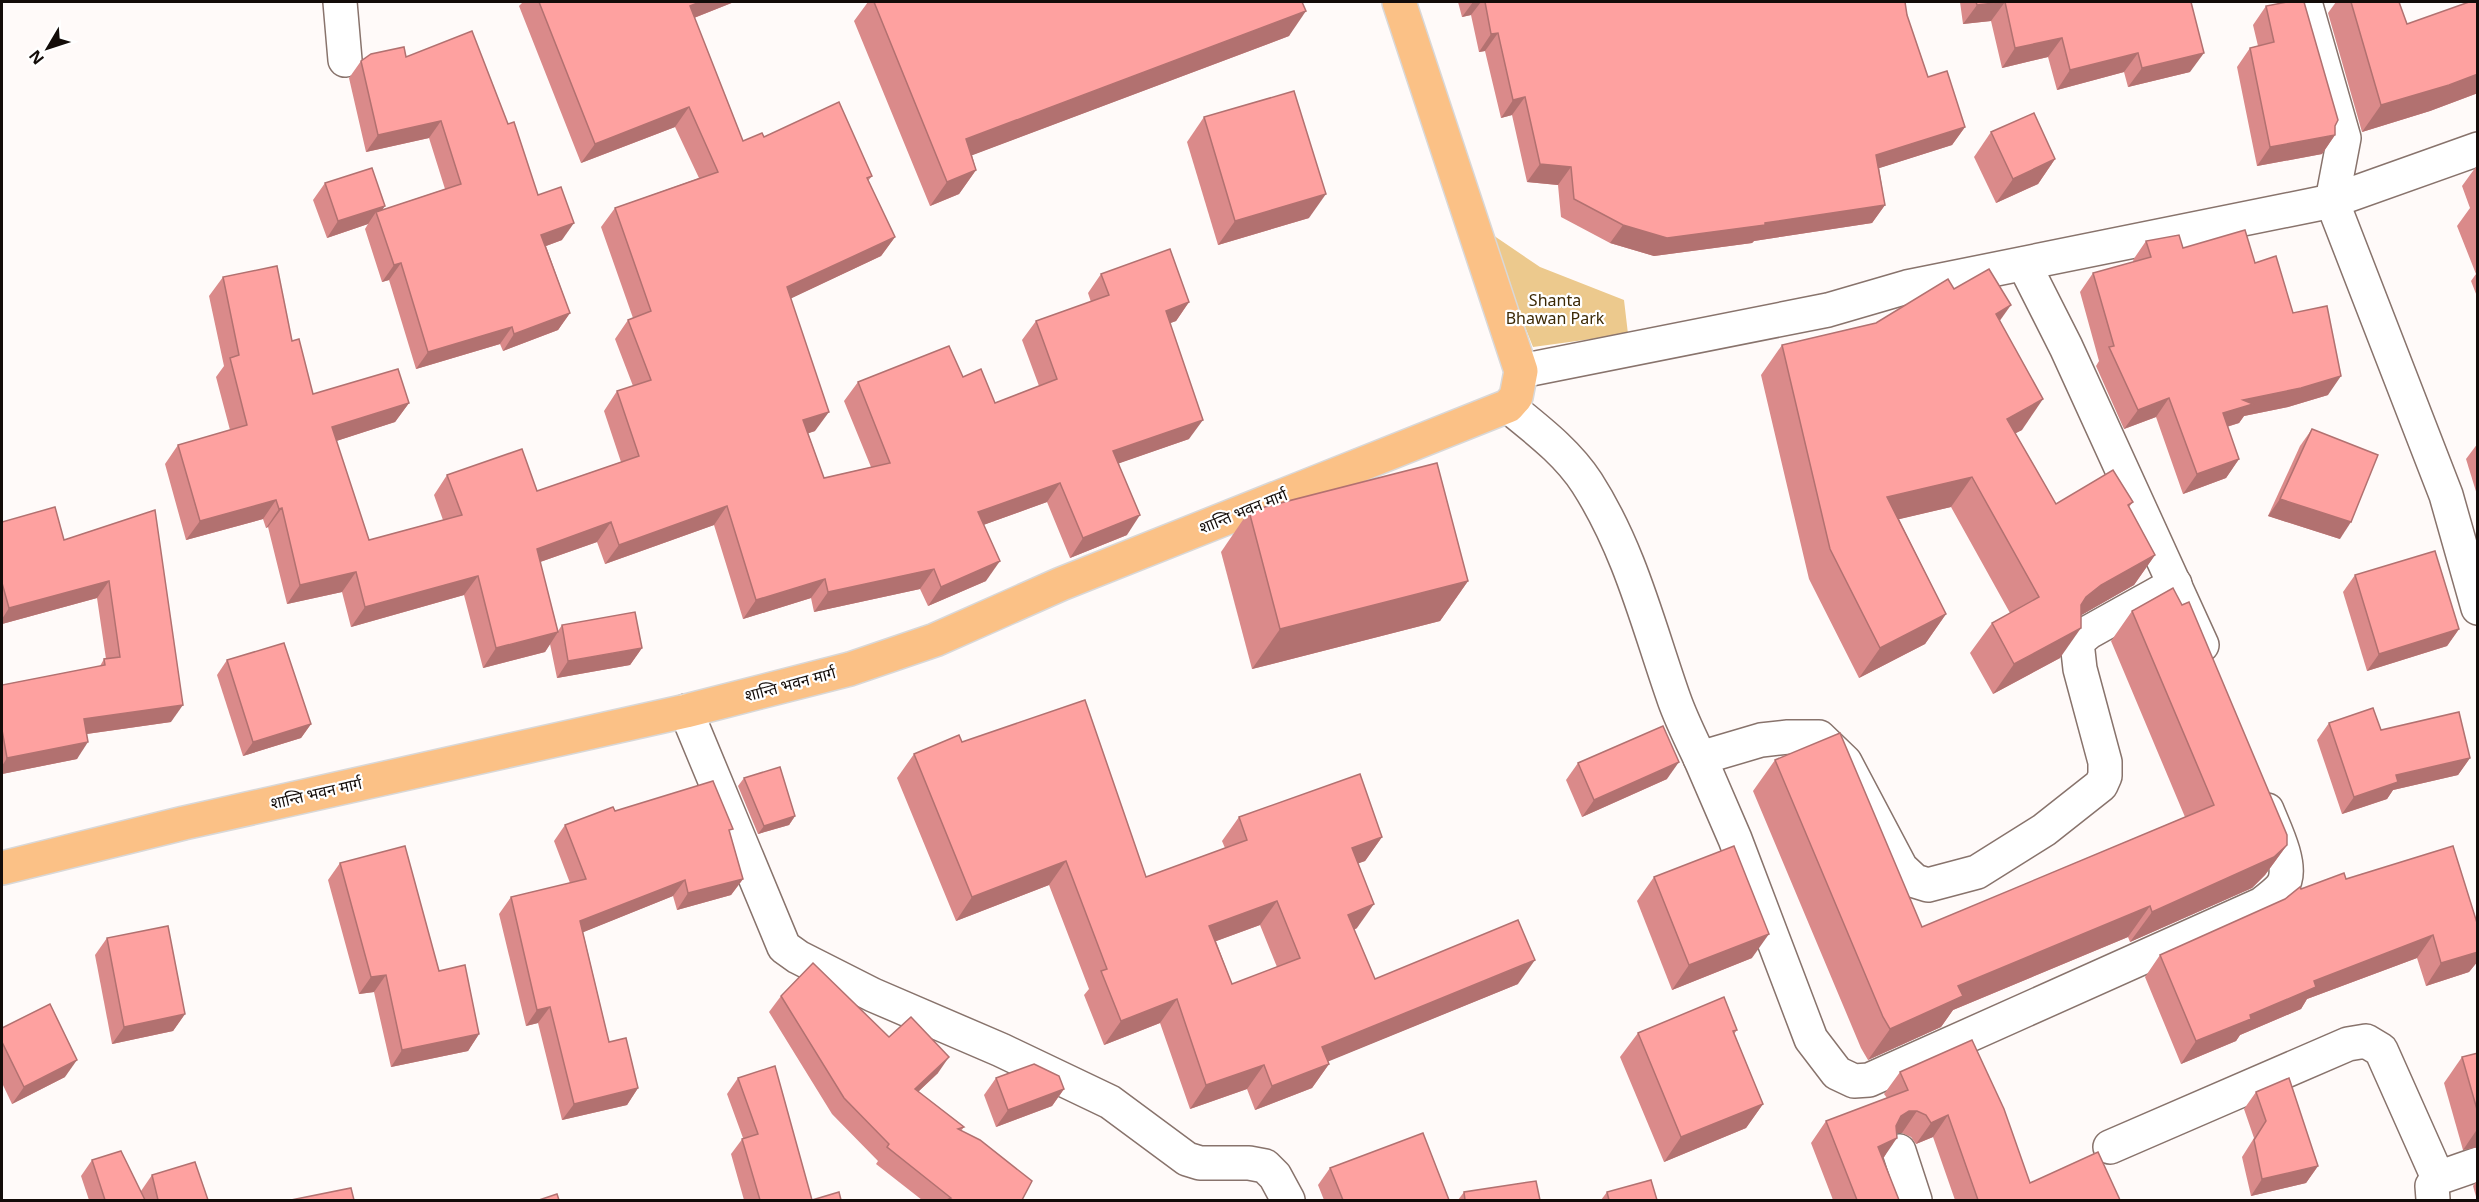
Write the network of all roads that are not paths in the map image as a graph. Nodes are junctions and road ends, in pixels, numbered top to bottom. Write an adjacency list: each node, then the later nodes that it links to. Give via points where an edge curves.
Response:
1 (340, 2): 4 (street)
2 (1399, 2): 8 (main road)
3 (2305, 2): 6 (street, via 2343,138)
4 (345, 60)
5 (2478, 149): 6 (street)
6 (2332, 201): 7 (street); 11 (street, via 2446,495)
7 (2024, 264): 8 (street, via 1907,287 1828,310); 10 (street)
8 (1521, 371): 9 (main road, via 1516,397)
9 (1508, 406): 13 (main road, शान्ति भवन मार्ग, via 1061,584 935,640 850,669); 14 (street, via 1556,446 1586,482 1614,533 1642,599 1675,701)
10 (2175, 584): 12 (street); 14 (street, via 2077,642 2080,669 2105,762 2101,785 2044,830 1977,872 1928,885 1915,881 1901,868 1845,762 1819,737 1761,740)
11 (2478, 608)
12 (2212, 669)
13 (686, 711): 16 (main road, शान्ति भवन मार्ग, via 184,823); 21 (street, via 784,947 873,995 1110,1102 1186,1159 1265,1166)
14 (1700, 758): 15 (street, via 1811,1039 1837,1073 1854,1081 1869,1080 2262,904 2286,879 2284,855)
15 (2254, 778)
16 (2, 868)
17 (2110, 1147): 20 (street, via 2348,1044 2366,1041 2381,1050)
18 (1899, 1151): 22 (street)
19 (2478, 1164): 20 (street)
20 (2436, 1189)
21 (1288, 1200)
22 (1915, 1200)

